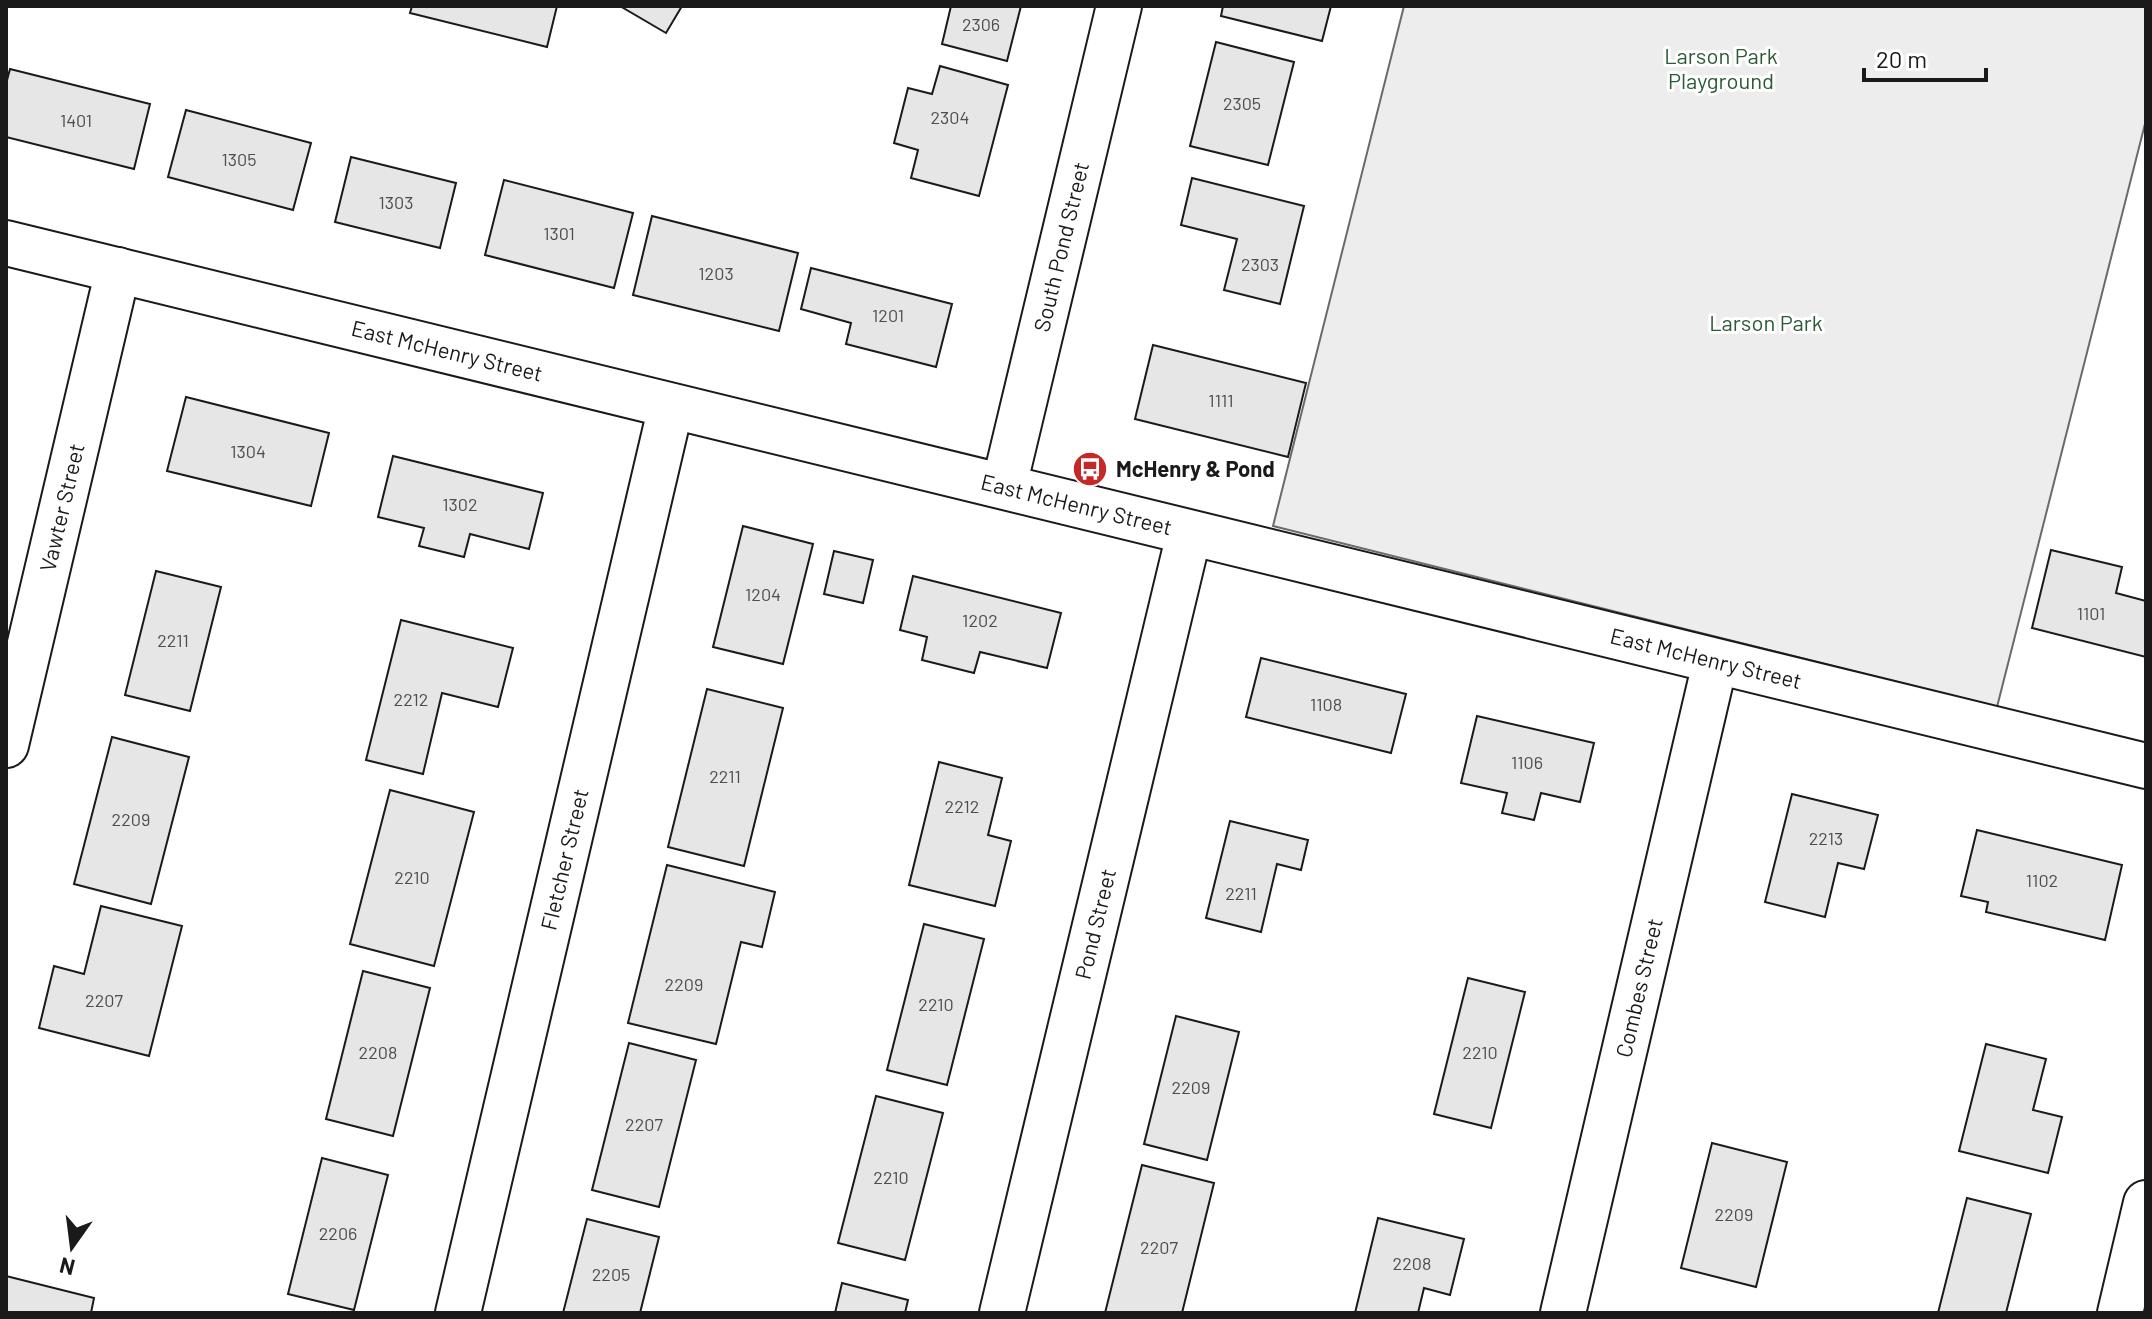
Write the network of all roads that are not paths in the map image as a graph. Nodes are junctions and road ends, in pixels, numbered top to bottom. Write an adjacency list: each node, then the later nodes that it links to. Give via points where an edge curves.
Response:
1 (1119, 6): 5 (street, South Pond Street)
2 (6, 243): 3 (street, East McHenry Street)
3 (118, 270): 4 (street, East McHenry Street); 8 (street, Vawter Street)
4 (671, 406): 5 (street, East McHenry Street); 11 (street, Fletcher Street)
5 (1004, 486): 6 (street, East McHenry Street)
6 (1189, 534): 7 (street, East McHenry Street); 12 (street, Pond Street)
7 (1715, 663): 9 (street, East McHenry Street); 13 (street, Combes Street)
8 (6, 745)
9 (2146, 766)
10 (2146, 1203): 14 (street)
11 (458, 1313)
12 (1002, 1313)
13 (1563, 1313)
14 (2120, 1313)

